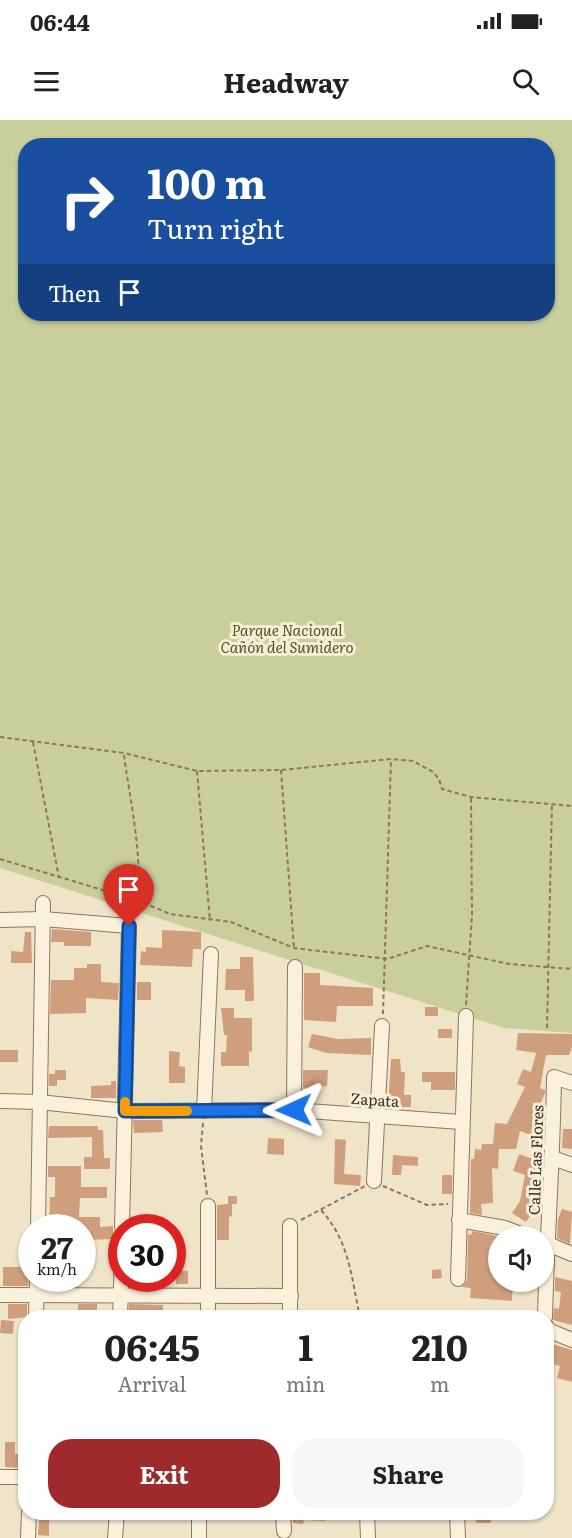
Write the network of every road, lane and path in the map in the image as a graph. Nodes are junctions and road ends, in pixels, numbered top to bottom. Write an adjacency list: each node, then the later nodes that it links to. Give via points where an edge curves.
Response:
1 (0, 737): 2 (path)
2 (33, 742): 3 (path); 11 (path)
3 (124, 753): 6 (path); 12 (path, via 137,850)
4 (391, 759): 5 (path); 7 (path, via 424,765 439,779 442,789); 21 (path)
5 (281, 770): 6 (path); 18 (path)
6 (197, 771): 16 (path)
7 (471, 796): 8 (path); 20 (path, via 472,915)
8 (552, 803): 9 (path); 23 (path)
9 (572, 806)
10 (0, 859): 11 (path)
11 (59, 878): 12 (path)
12 (139, 901): 16 (path, via 170,914); 17 (path)
13 (43, 903): 14 (street)
14 (44, 919): 15 (street); 17 (street); 30 (street)
15 (0, 920)
16 (210, 921): 18 (path, via 231,922)
17 (129, 926): 32 (street)
18 (294, 948): 21 (path)
19 (211, 954): 33 (street)
20 (467, 955): 21 (path, via 427,946); 23 (path); 25 (path)
21 (387, 959): 26 (path)
22 (295, 967): 31 (street)
23 (550, 968): 24 (path); 27 (path)
24 (572, 969)
25 (466, 1016): 35 (street)
26 (382, 1026): 34 (street)
27 (547, 1028)
28 (572, 1083): 36 (street, Calle Las Flores, via 554,1077)
29 (0, 1101): 30 (street, Zapata)
30 (39, 1102): 32 (street, Zapata); 42 (street)
31 (294, 1110): 33 (street, Zapata); 34 (street, Zapata)
32 (125, 1111): 33 (street, Zapata); 43 (street)
33 (204, 1112): 40 (path, via 201,1146)
34 (377, 1115): 35 (street, Zapata); 38 (street)
35 (461, 1122): 39 (street)
36 (554, 1158): 37 (street); 47 (street, Calle Las Flores)
37 (572, 1165)
38 (374, 1181): 39 (path, via 427,1205); 41 (path)
39 (459, 1204): 44 (street)
40 (208, 1206): 56 (street)
41 (321, 1210): 45 (path); 62 (path, via 349,1256)
42 (38, 1214)
43 (122, 1214)
44 (459, 1220): 46 (street); 50 (street)
45 (290, 1226): 57 (street)
46 (494, 1226)
47 (547, 1226)
48 (554, 1247): 49 (street)
49 (572, 1254)
50 (458, 1278)
51 (121, 1292): 55 (street)
52 (545, 1292): 63 (street, Calle Las Flores)
53 (0, 1295): 54 (street)
54 (37, 1295): 55 (street); 58 (street)
55 (121, 1295): 56 (street); 59 (street)
56 (209, 1296): 57 (street); 60 (street)
57 (291, 1296): 61 (street)
58 (36, 1310)
59 (120, 1310)
60 (208, 1310)
61 (290, 1310)
62 (359, 1310)
63 (545, 1310)
64 (554, 1333): 65 (street)
65 (572, 1340)
66 (0, 1476): 67 (street)
67 (18, 1477)
68 (28, 1520): 75 (street)
69 (116, 1520): 76 (street)
70 (199, 1520): 77 (street)
71 (283, 1520): 74 (street)
72 (367, 1520): 78 (street)
73 (457, 1520): 79 (street)
74 (284, 1531)
75 (27, 1538)
76 (115, 1538)
77 (199, 1538)
78 (368, 1538)
79 (458, 1538)

